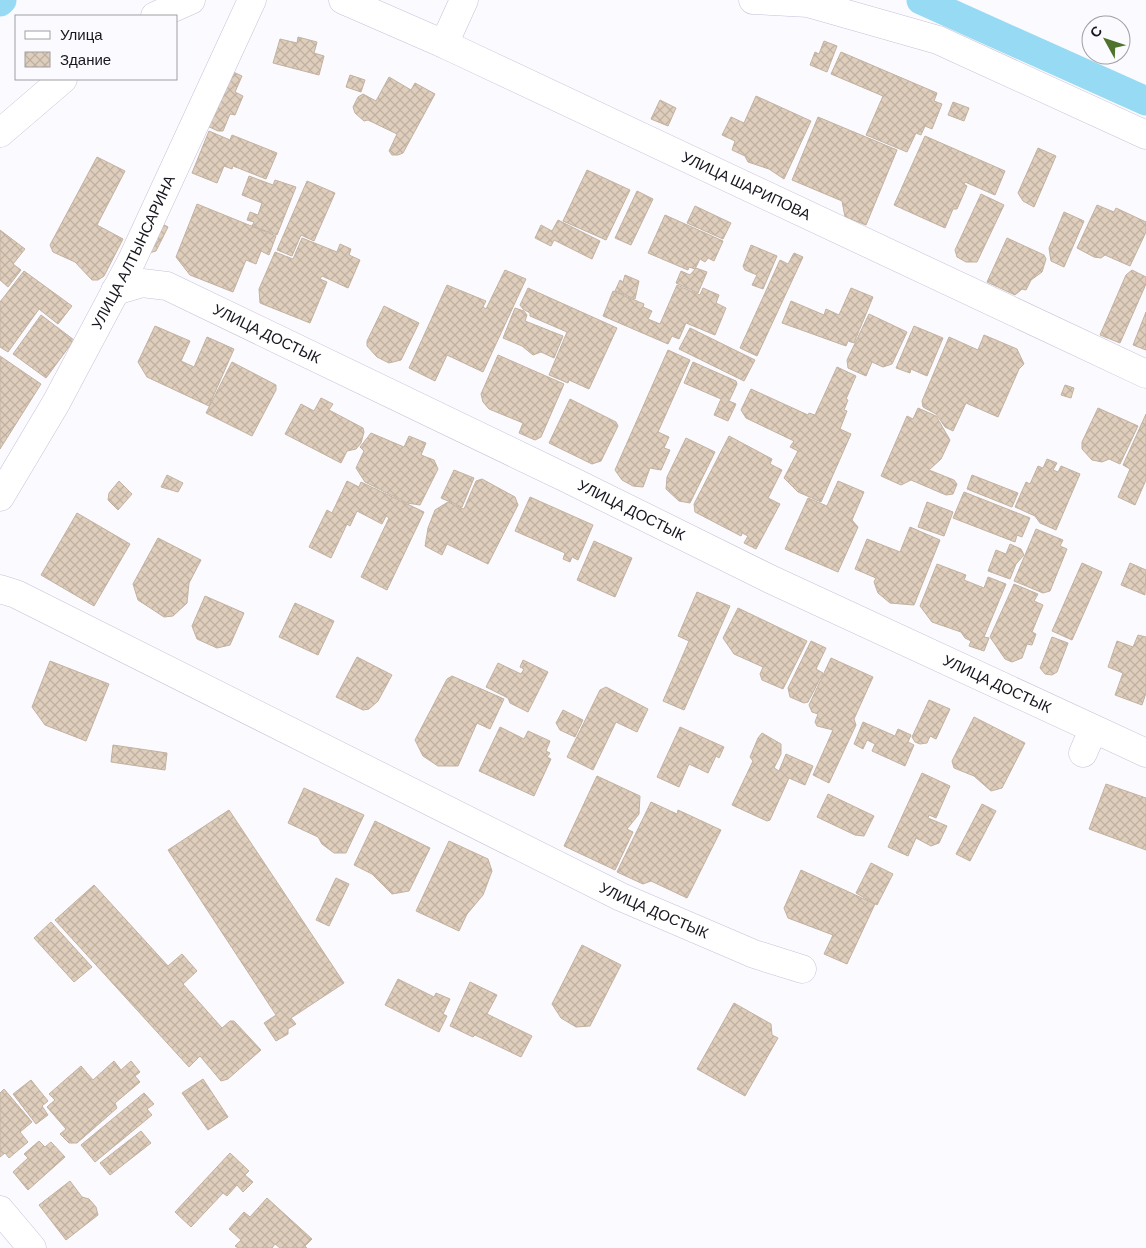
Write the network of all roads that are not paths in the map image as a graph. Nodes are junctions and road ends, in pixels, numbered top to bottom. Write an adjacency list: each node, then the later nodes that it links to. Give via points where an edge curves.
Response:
1 (191, 0): 6 (street)
2 (252, 0): 11 (street, УЛИЦА АЛТЫНСАРИНА)
3 (344, 0): 7 (street, УЛИЦА ШАРИПОВА)
4 (464, 0): 7 (street)
5 (753, 0): 10 (street, via 808,4 938,40)
6 (157, 15)
7 (444, 44): 12 (street, УЛИЦА ШАРИПОВА)
8 (62, 80): 9 (street)
9 (0, 132)
10 (1146, 135)
11 (115, 291): 13 (street, УЛИЦА АЛТЫНСАРИНА, via 56,403); 15 (street, УЛИЦА ДОСТЫК, via 142,283 167,286 770,579 1088,742)
12 (1146, 374)
13 (0, 497)
14 (0, 589): 16 (street, УЛИЦА ДОСТЫК, via 16,594 621,897 754,954)
15 (1146, 753)
16 (802, 970)
17 (0, 1210): 18 (street)
18 (32, 1248)

